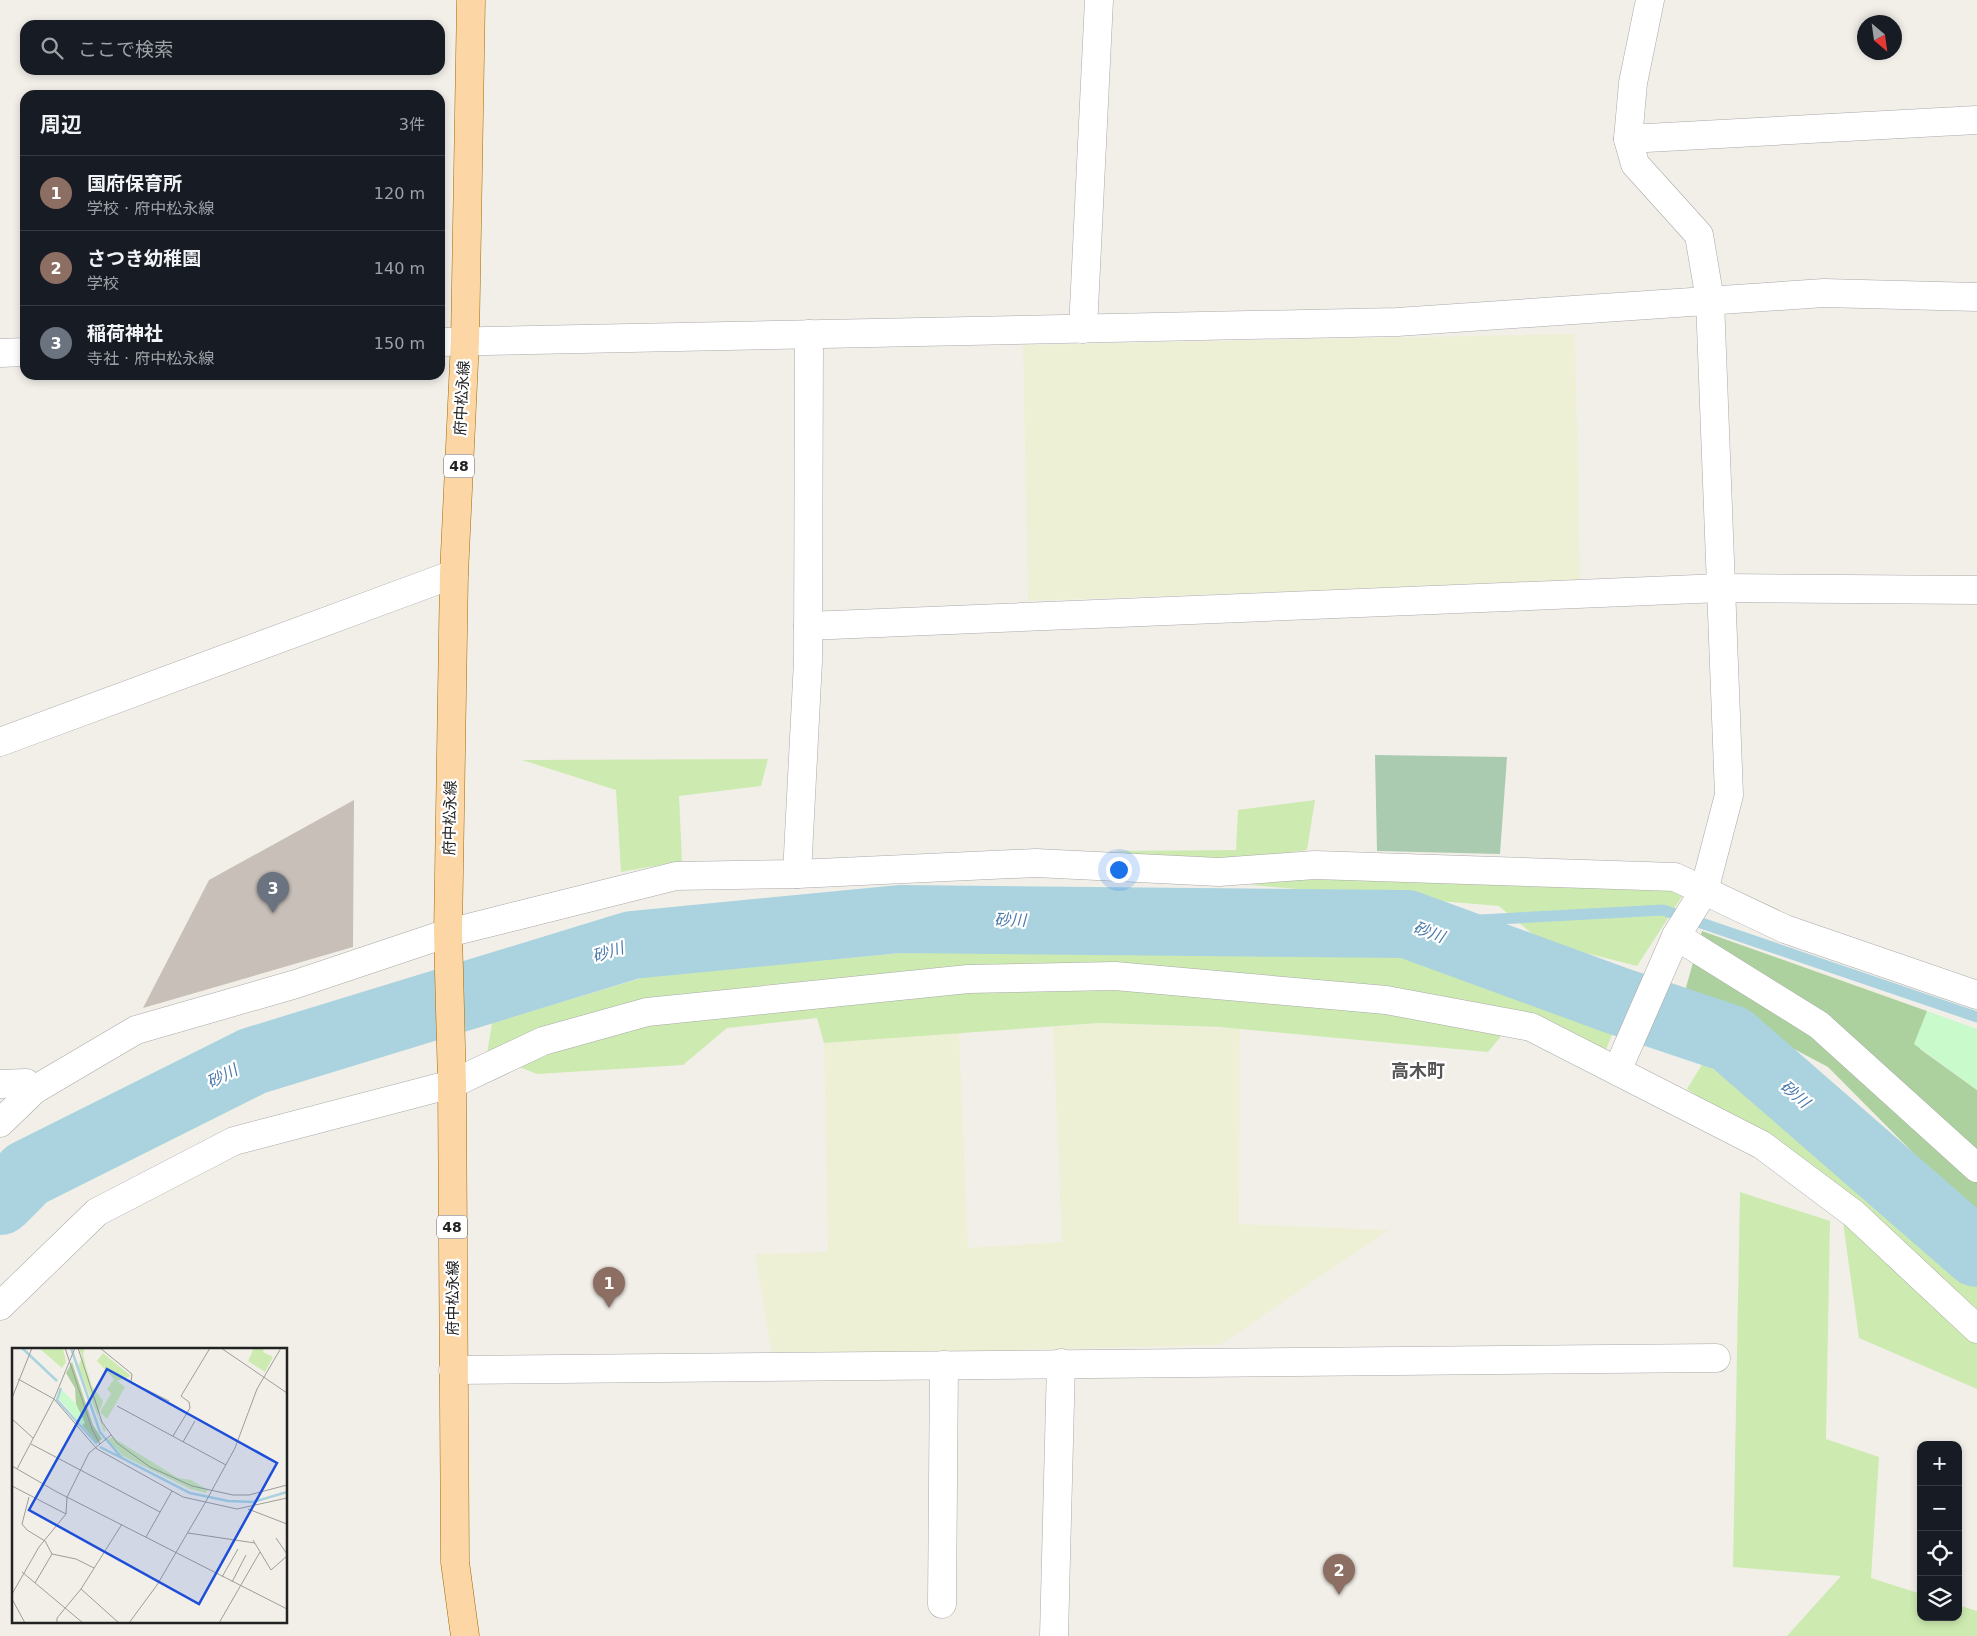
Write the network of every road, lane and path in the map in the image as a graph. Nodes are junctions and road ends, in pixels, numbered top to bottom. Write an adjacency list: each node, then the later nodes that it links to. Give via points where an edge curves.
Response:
1 (471, 0): 10 (main road, 府中松永線 / 48)
2 (1099, 0): 8 (street)
3 (1650, 0): 5 (street, via 1633,82)
4 (1977, 120): 5 (street)
5 (1628, 139): 7 (street, via 1635,164 1698,234)
6 (1977, 297): 7 (street, via 1824,293)
7 (1710, 300): 8 (street, via 1396,322); 14 (street)
8 (1083, 328): 9 (street)
9 (809, 334): 10 (street); 16 (street)
10 (453, 342): 13 (main road, 府中松永線 / 48)
11 (20, 352): 12 (street)
12 (0, 353)
13 (454, 574): 17 (street); 20 (main road, 府中松永線 / 48)
14 (1721, 588): 15 (street); 16 (street); 19 (street, via 1729,795)
15 (1977, 590)
16 (808, 626): 18 (street)
17 (0, 742)
18 (797, 874): 19 (street, via 1036,863 1219,872 1315,865 1674,877); 20 (street, via 676,876)
19 (1704, 891): 21 (street); 22 (street, via 1785,929)
20 (448, 933): 25 (main road, 府中松永線 / 48); 26 (street, via 296,984 136,1030)
21 (1676, 936): 23 (street); 28 (street, via 1819,1025)
22 (1977, 995)
23 (1617, 1071): 25 (street, via 1521,1025 1386,1000 1115,976 968,979 647,1012 543,1041); 30 (street, via 1762,1145 1854,1214)
24 (0, 1084): 26 (street, via 26,1083)
25 (452, 1084): 29 (street, via 234,1141 97,1212); 34 (main road, 府中松永線 / 48)
26 (34, 1090): 27 (street)
27 (0, 1123)
28 (1977, 1168)
29 (0, 1306)
30 (1977, 1329)
31 (1716, 1358): 32 (street)
32 (1060, 1363): 33 (street); 37 (street)
33 (944, 1364): 34 (street); 35 (street)
34 (453, 1370): 36 (main road, 府中松永線 / 48, via 455,1562)
35 (942, 1604)
36 (465, 1636)
37 (1054, 1636)

